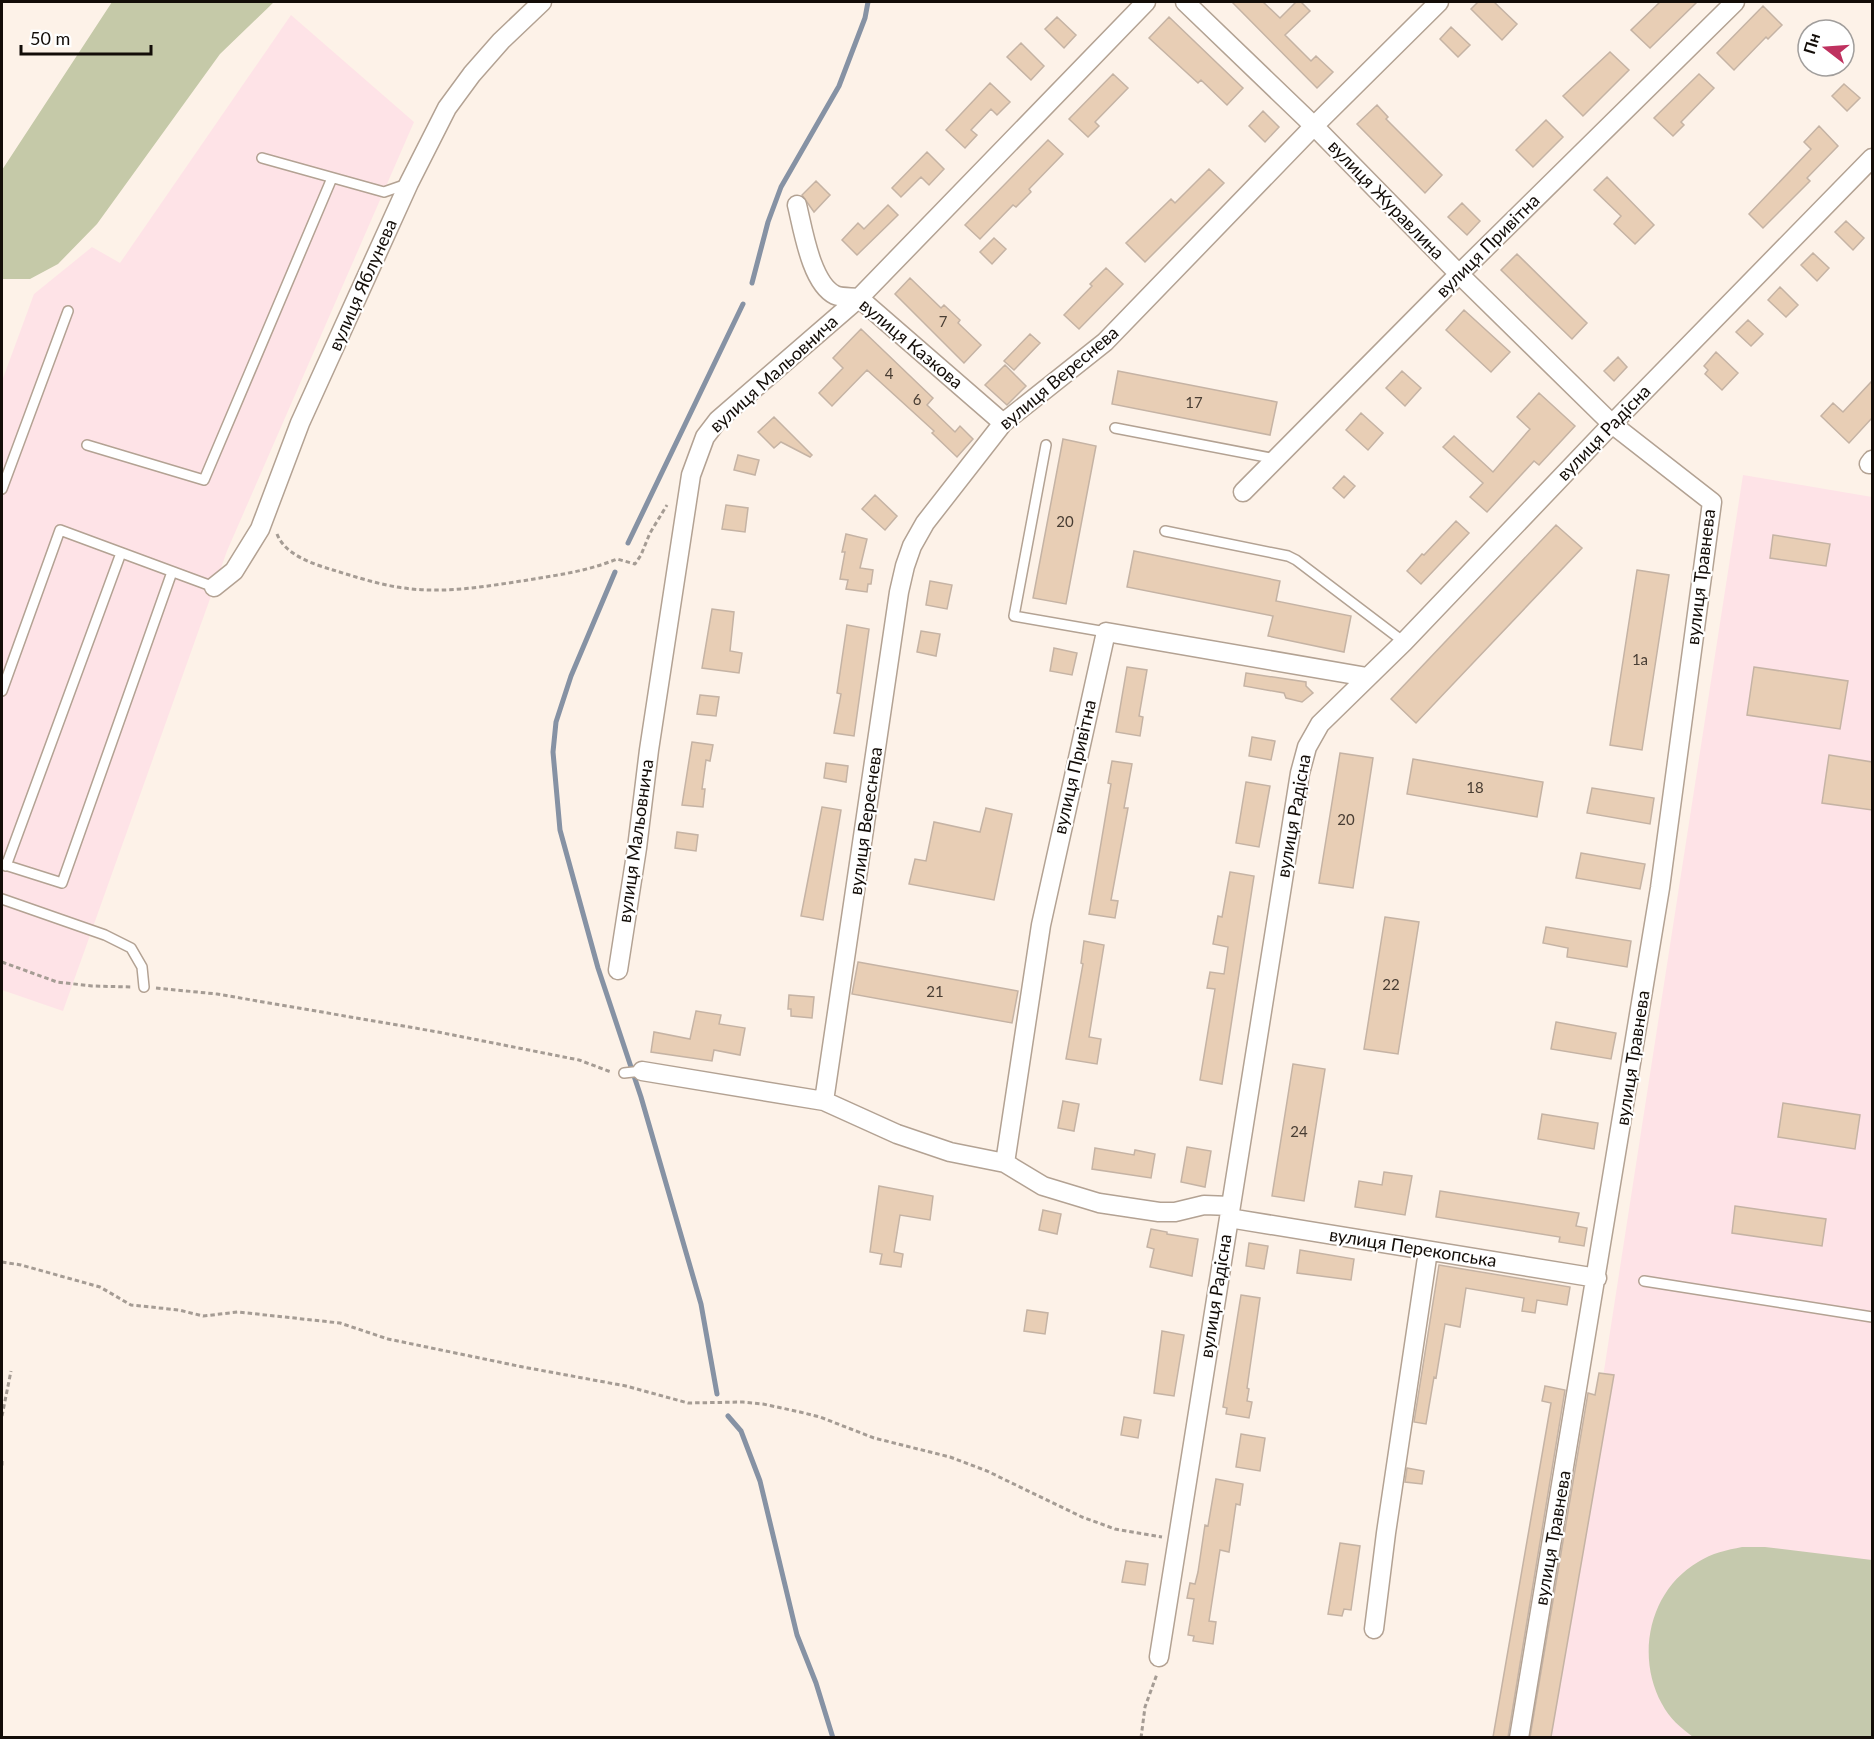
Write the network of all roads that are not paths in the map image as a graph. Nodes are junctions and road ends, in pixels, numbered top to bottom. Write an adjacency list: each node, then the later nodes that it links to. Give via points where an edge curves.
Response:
1 (542, 2): 10 (street, вулиця Яблунева, via 501,41 447,108)
2 (1146, 2): 13 (street, вулиця Мальовнича)
3 (1185, 2): 6 (street, вулиця Журавлина)
4 (1439, 2): 6 (street, вулиця Вереснева)
5 (1735, 2): 12 (street, вулиця Привітна)
6 (1314, 126): 12 (street, вулиця Журавлина); 15 (street, вулиця Вереснева, via 1105,342)
7 (262, 158): 9 (lane)
8 (1872, 158): 16 (street, вулиця Радісна)
9 (332, 178): 10 (lane, via 384,192); 18 (lane, via 204,480)
10 (409, 183): 26 (street, вулиця Яблунева, via 300,423 260,530 234,571)
11 (796, 205): 13 (street, вулиця Казкова, via 822,284 836,295)
12 (1459, 274): 16 (street, вулиця Журавлина); 20 (street, вулиця Привітна)
13 (859, 298): 15 (street, вулиця Казкова); 33 (street, вулиця Мальовнича, via 718,420 698,453 649,750)
14 (68, 311): 21 (lane)
15 (1003, 423): 36 (street, вулиця Вереснева, via 925,523 905,566)
16 (1612, 424): 28 (street, вулиця Радісна); 40 (street, вулиця Травнева, via 1712,502 1660,888)
17 (1115, 428): 20 (lane)
18 (87, 445)
19 (1046, 445): 27 (lane, via 1014,616)
20 (1276, 459): 22 (street, вулиця Привітна)
21 (2, 489)
22 (1243, 492)
23 (1165, 531): 28 (lane, via 1288,556)
24 (121, 552): 25 (lane); 30 (lane, via 60,530); 31 (lane)
25 (172, 572): 26 (lane); 31 (lane, via 62,883)
26 (214, 587)
27 (1106, 632): 29 (street); 37 (street, вулиця Привітна, via 1041,925)
28 (1404, 642): 29 (street, вулиця Радісна)
29 (1367, 677): 38 (street, вулиця Радісна, via 1320,724 1306,747)
30 (2, 691)
31 (4, 865)
32 (2, 899): 34 (lane, via 131,948 142,967)
33 (618, 970)
34 (144, 987)
35 (633, 1072): 36 (street, вулиця Перекопська)
36 (825, 1101): 37 (street, вулиця Перекопська, via 897,1134 951,1152)
37 (1005, 1163): 38 (street, вулиця Перекопська, via 1043,1186 1099,1203 1159,1212 1204,1205)
38 (1230, 1212): 39 (street, вулиця Перекопська); 44 (street, вулиця Радісна)
39 (1428, 1251): 40 (street, вулиця Перекопська); 43 (street)
40 (1597, 1278): 45 (street, вулиця Травнева)
41 (1644, 1281): 42 (lane)
42 (1872, 1317)
43 (1374, 1629)
44 (1160, 1657)
45 (1519, 1737)

